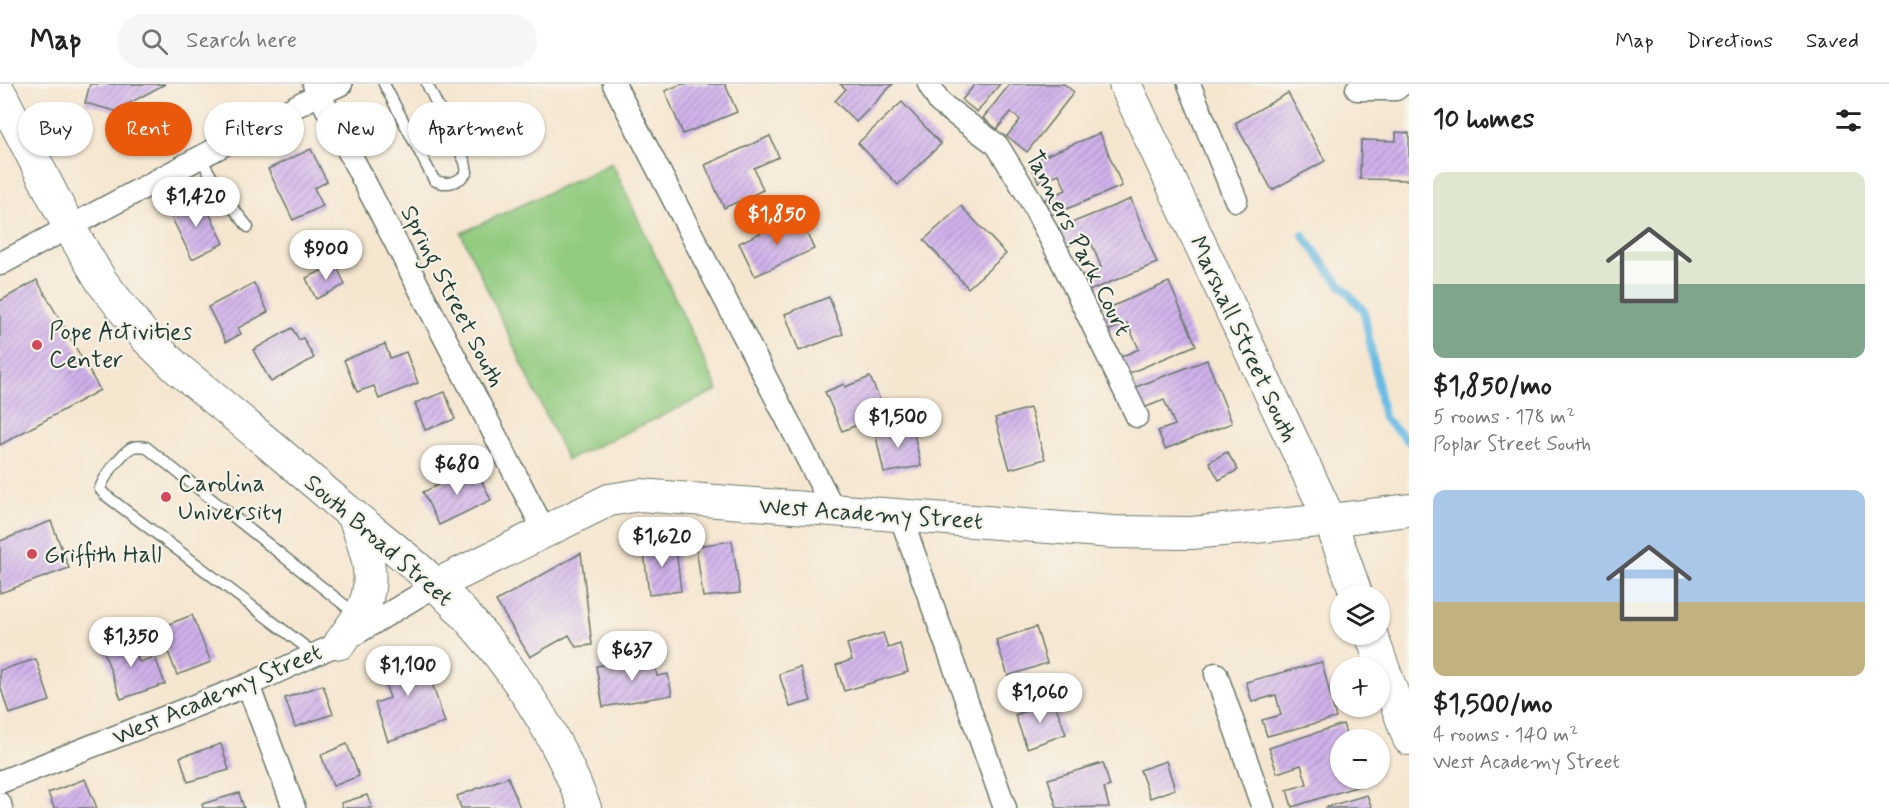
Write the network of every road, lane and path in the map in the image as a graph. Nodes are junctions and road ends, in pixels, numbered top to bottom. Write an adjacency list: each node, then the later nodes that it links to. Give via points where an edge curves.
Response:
1 (341, 84): 9 (street)
2 (384, 84): 3 (lane, via 434,180 452,183 467,172 465,162)
3 (427, 84)
4 (614, 84): 18 (street)
5 (929, 84): 17 (street, Tanners Park Court, via 940,103 997,145 1054,245)
6 (1125, 84): 22 (street, Marshall Street South)
7 (1189, 84): 13 (street)
8 (1402, 84): 10 (street, via 1396,89)
9 (316, 89): 12 (street); 23 (street, Spring Street South)
10 (1357, 89)
11 (0, 93): 14 (street, South Broad Street)
12 (200, 157): 14 (street); 15 (lane, via 221,193)
13 (1236, 200)
14 (69, 227): 16 (street); 21 (street, South Broad Street, via 102,282 146,338)
15 (248, 227)
16 (0, 264)
17 (1137, 416)
18 (834, 510): 20 (street, West Academy Street); 23 (street, West Academy Street, via 640,495 609,500)
19 (1409, 510): 22 (street, West Academy Street)
20 (900, 515): 22 (street, West Academy Street, via 1113,532 1191,533); 35 (street)
21 (353, 516): 24 (street, South Broad Street); 26 (street, via 368,555 370,575)
22 (1330, 520): 25 (street, Marshall Street South)
23 (545, 532): 24 (street, West Academy Street)
24 (436, 585): 26 (street, West Academy Street); 34 (street, South Broad Street, via 489,640 529,696)
25 (1353, 585)
26 (363, 621): 28 (street); 28 (lane, via 146,447 130,448 102,480 100,489 104,494)
27 (1375, 645): 31 (street)
28 (327, 649): 30 (street, West Academy Street)
29 (1216, 674): 36 (street)
30 (248, 685): 32 (street, West Academy Street); 33 (street)
31 (1409, 739)
32 (0, 782)
33 (294, 808)
34 (585, 808)
35 (1005, 808)
36 (1263, 808)

